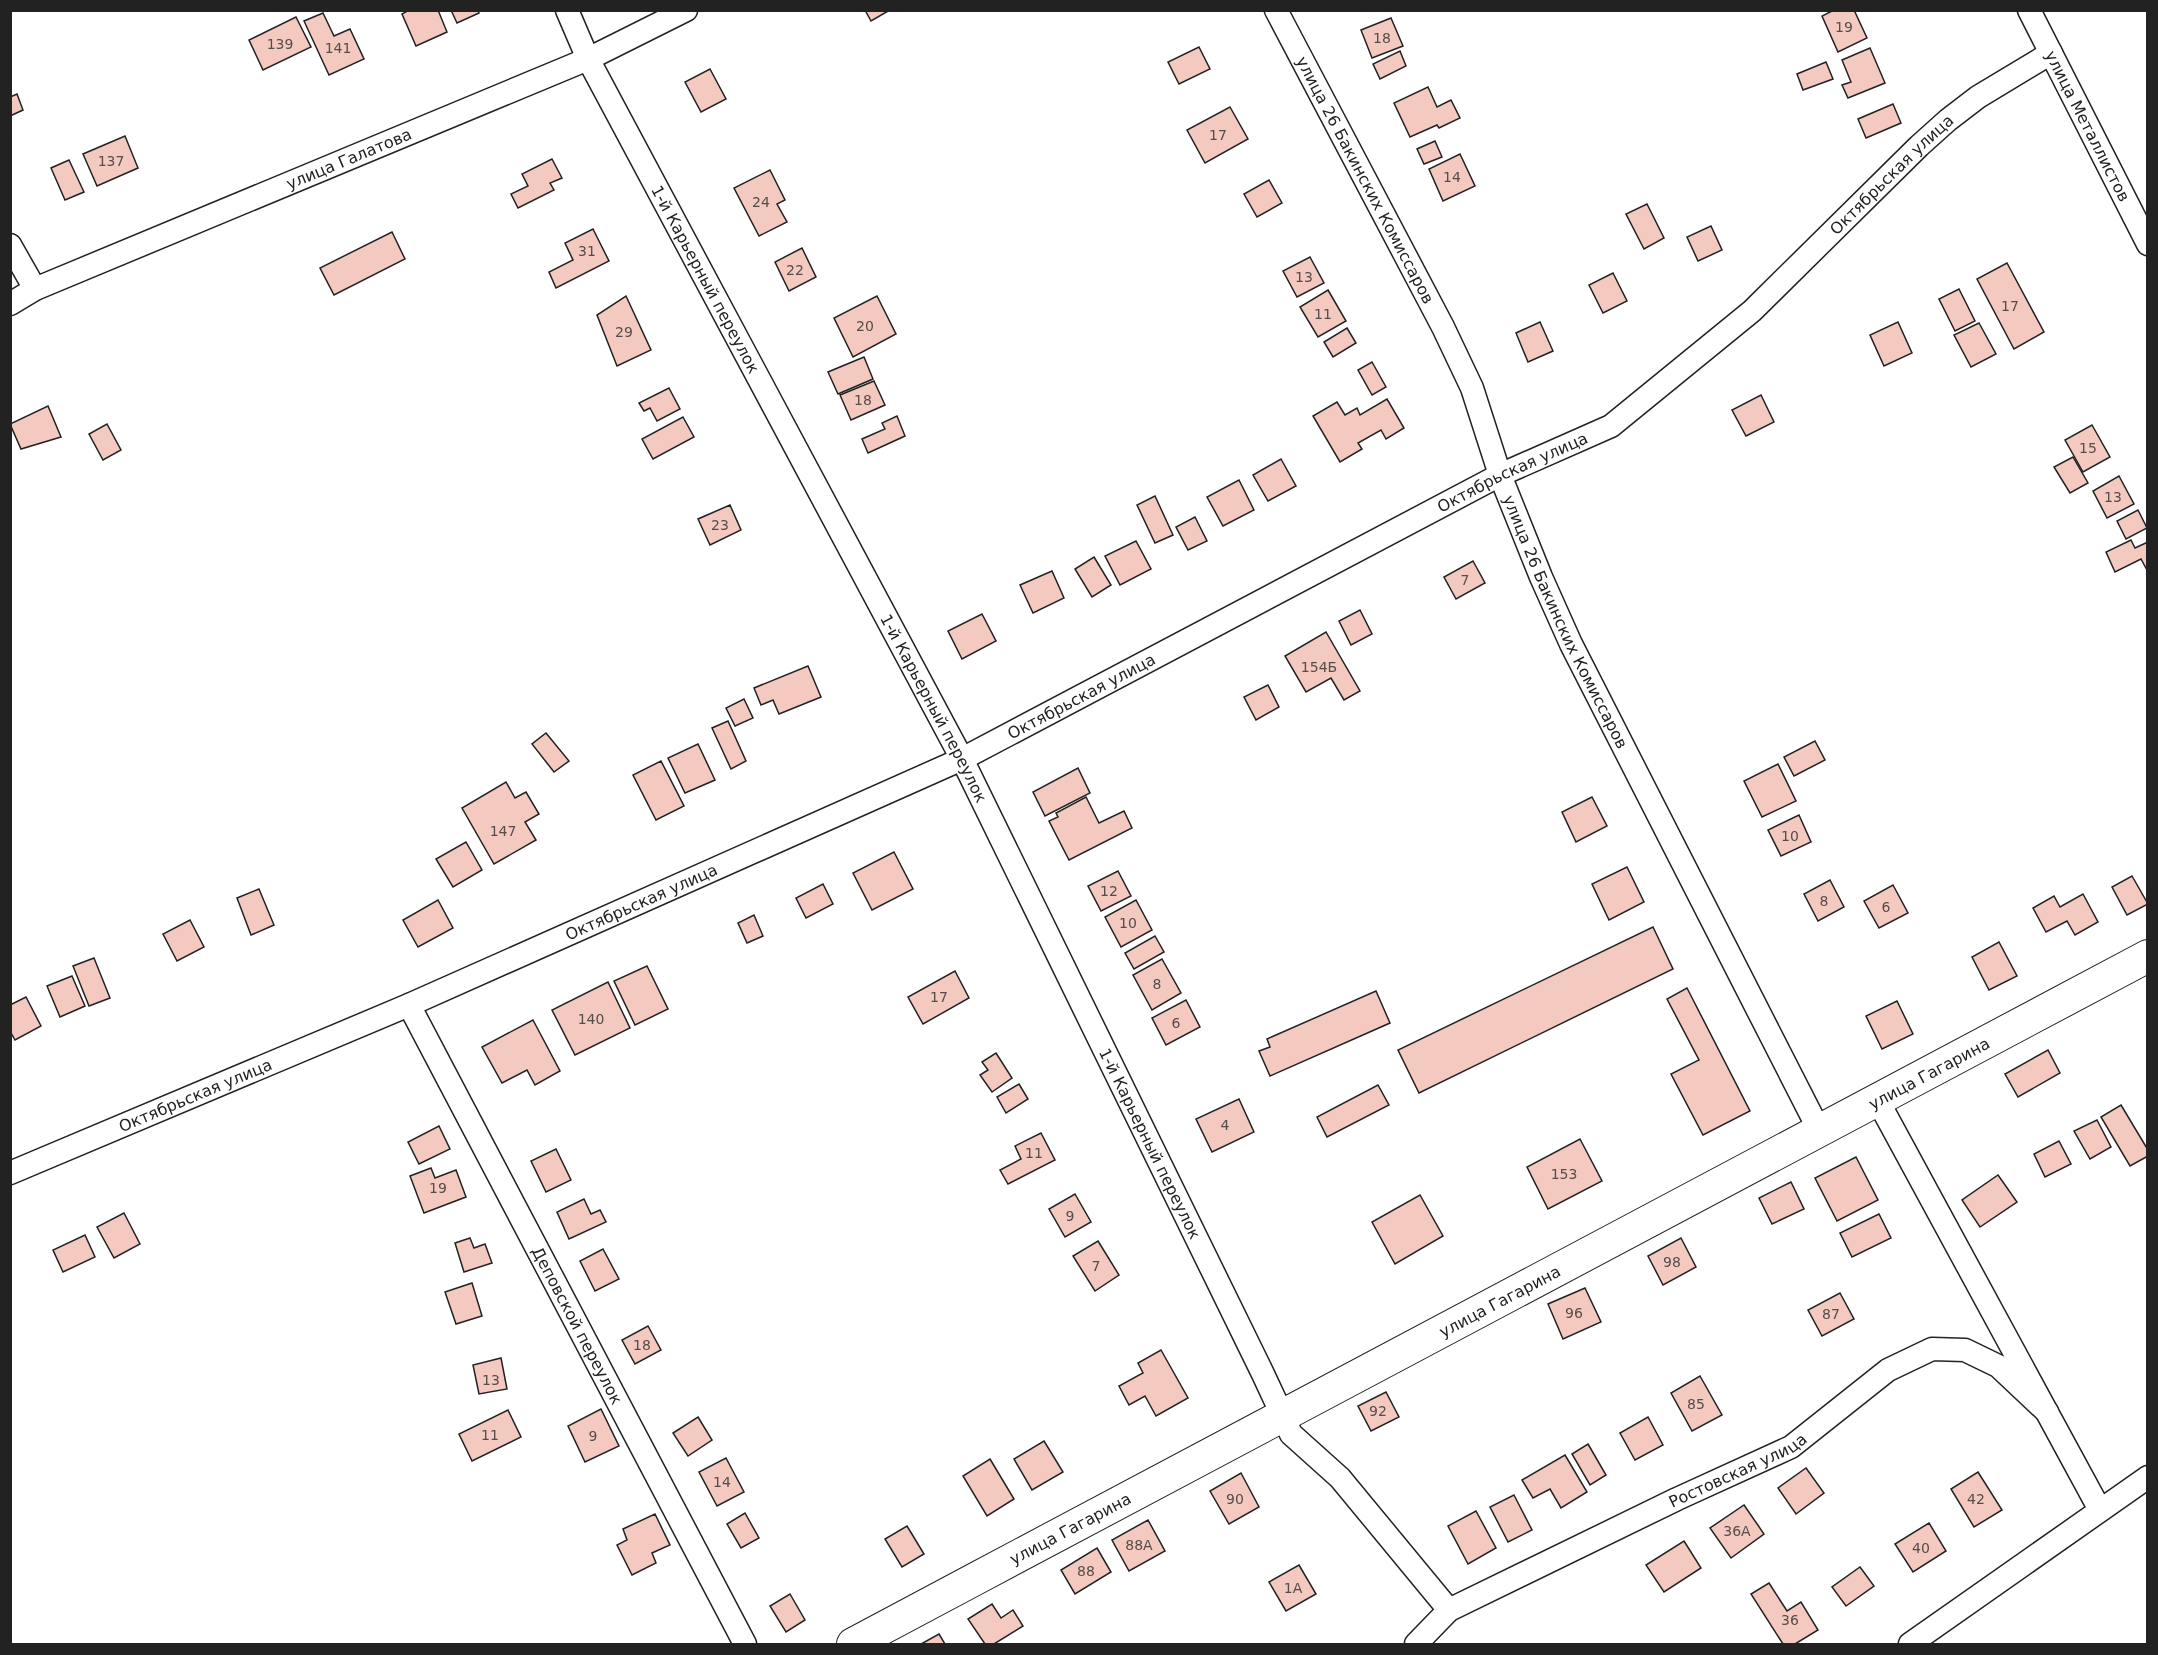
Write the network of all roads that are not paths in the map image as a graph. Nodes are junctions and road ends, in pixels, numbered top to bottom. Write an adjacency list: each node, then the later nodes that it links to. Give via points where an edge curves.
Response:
1 (567, 10): 6 (street, 1-й Карьерный переулок)
2 (686, 10): 6 (street, улица Галатова)
3 (1276, 10): 11 (street, улица 26 Бакинских Комиссаров, via 1472,387)
4 (2029, 10): 5 (street, улица Металлистов)
5 (2050, 53): 7 (street, улица Металлистов); 11 (street, Октябрьская улица, via 1948,120 1752,311 1611,426)
6 (588, 58): 9 (street, улица Галатова); 12 (street, 1-й Карьерный переулок)
7 (2148, 244)
8 (10, 245): 9 (street)
9 (35, 289): 10 (street, улица Галатова)
10 (10, 304)
11 (1500, 475): 12 (street, Октябрьская улица); 16 (street, улица 26 Бакинских Комиссаров, via 1571,644)
12 (962, 759): 14 (street, Октябрьская улица); 19 (street, 1-й Карьерный переулок)
13 (2148, 956): 15 (main road, улица Гагарина)
14 (409, 1005): 17 (street, Октябрьская улица); 23 (street, Деповской переулок)
15 (1878, 1101): 16 (main road, улица Гагарина); 18 (street)
16 (1820, 1132): 19 (main road, улица Гагарина)
17 (10, 1173)
18 (2046, 1412): 21 (street); 22 (street, Ростовская улица, via 1998,1366 1965,1350 1932,1349 1888,1370 1791,1447)
19 (1281, 1416): 22 (street, 1-й Карьерный переулок, via 1292,1434 1340,1478); 24 (main road, улица Гагарина)
20 (2148, 1477): 21 (street)
21 (2100, 1510): 26 (street)
22 (1449, 1610): 25 (street, Ростовская улица)
23 (745, 1644)
24 (853, 1644)
25 (1416, 1644)
26 (1910, 1644)

